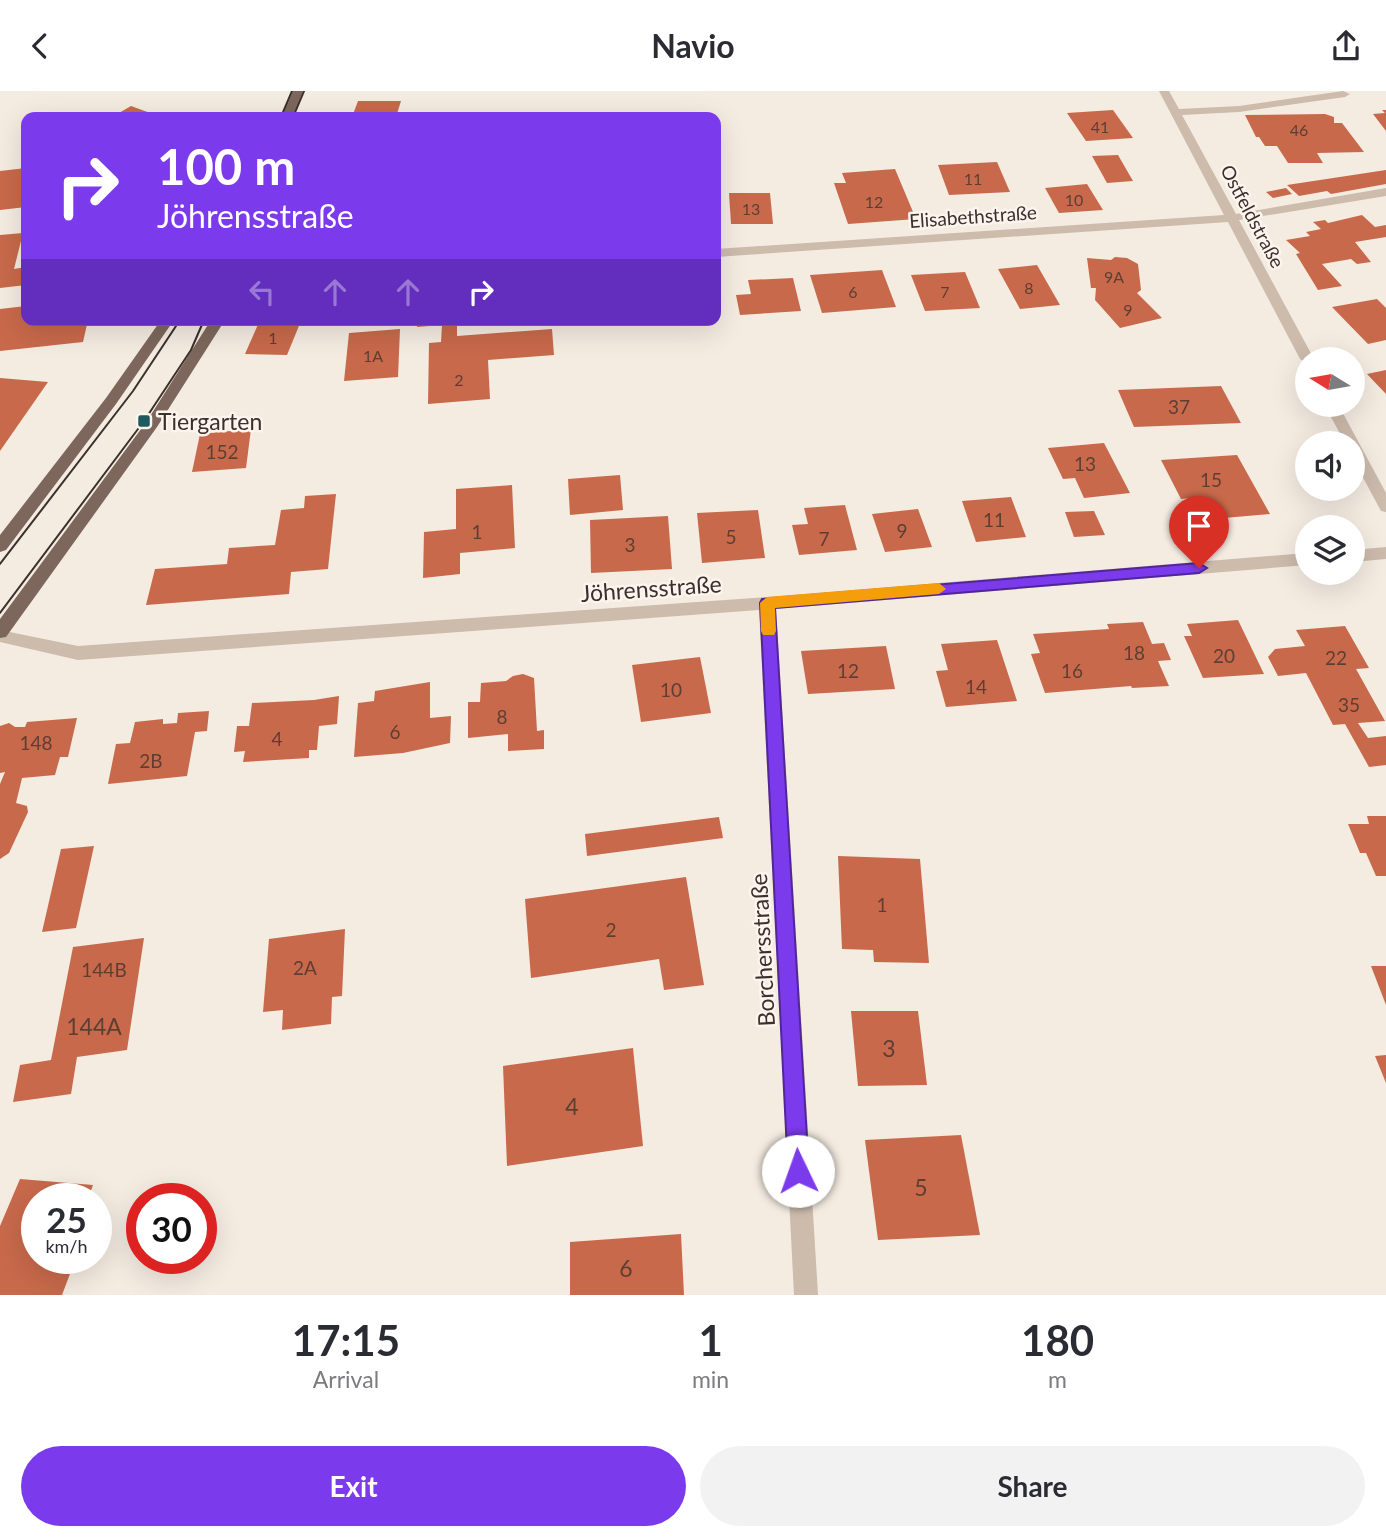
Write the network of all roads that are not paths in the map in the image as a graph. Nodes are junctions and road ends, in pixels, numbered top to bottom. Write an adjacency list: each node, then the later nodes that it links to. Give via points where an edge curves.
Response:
1 (298, 91): 4 (main road)
2 (1164, 91): 5 (street, Ostfeldstraße)
3 (1345, 94): 5 (street, via 1239,109)
4 (289, 112)
5 (1175, 112): 7 (street, Ostfeldstraße)
6 (1386, 192): 7 (street, Elisabethstraße)
7 (1232, 218): 8 (street, Elisabethstraße); 11 (street, Ostfeldstraße)
8 (721, 253)
9 (164, 326): 14 (main road)
10 (214, 326): 19 (main road, via 152,424)
11 (1301, 347)
12 (1365, 468): 13 (street)
13 (1386, 507)
14 (0, 546)
15 (1386, 553): 16 (street)
16 (1365, 555)
17 (1295, 560): 18 (street, Jöhrensstraße)
18 (767, 603): 19 (street, Jöhrensstraße, via 78,653); 20 (street, Borchersstraße)
19 (0, 634)
20 (807, 1295)

